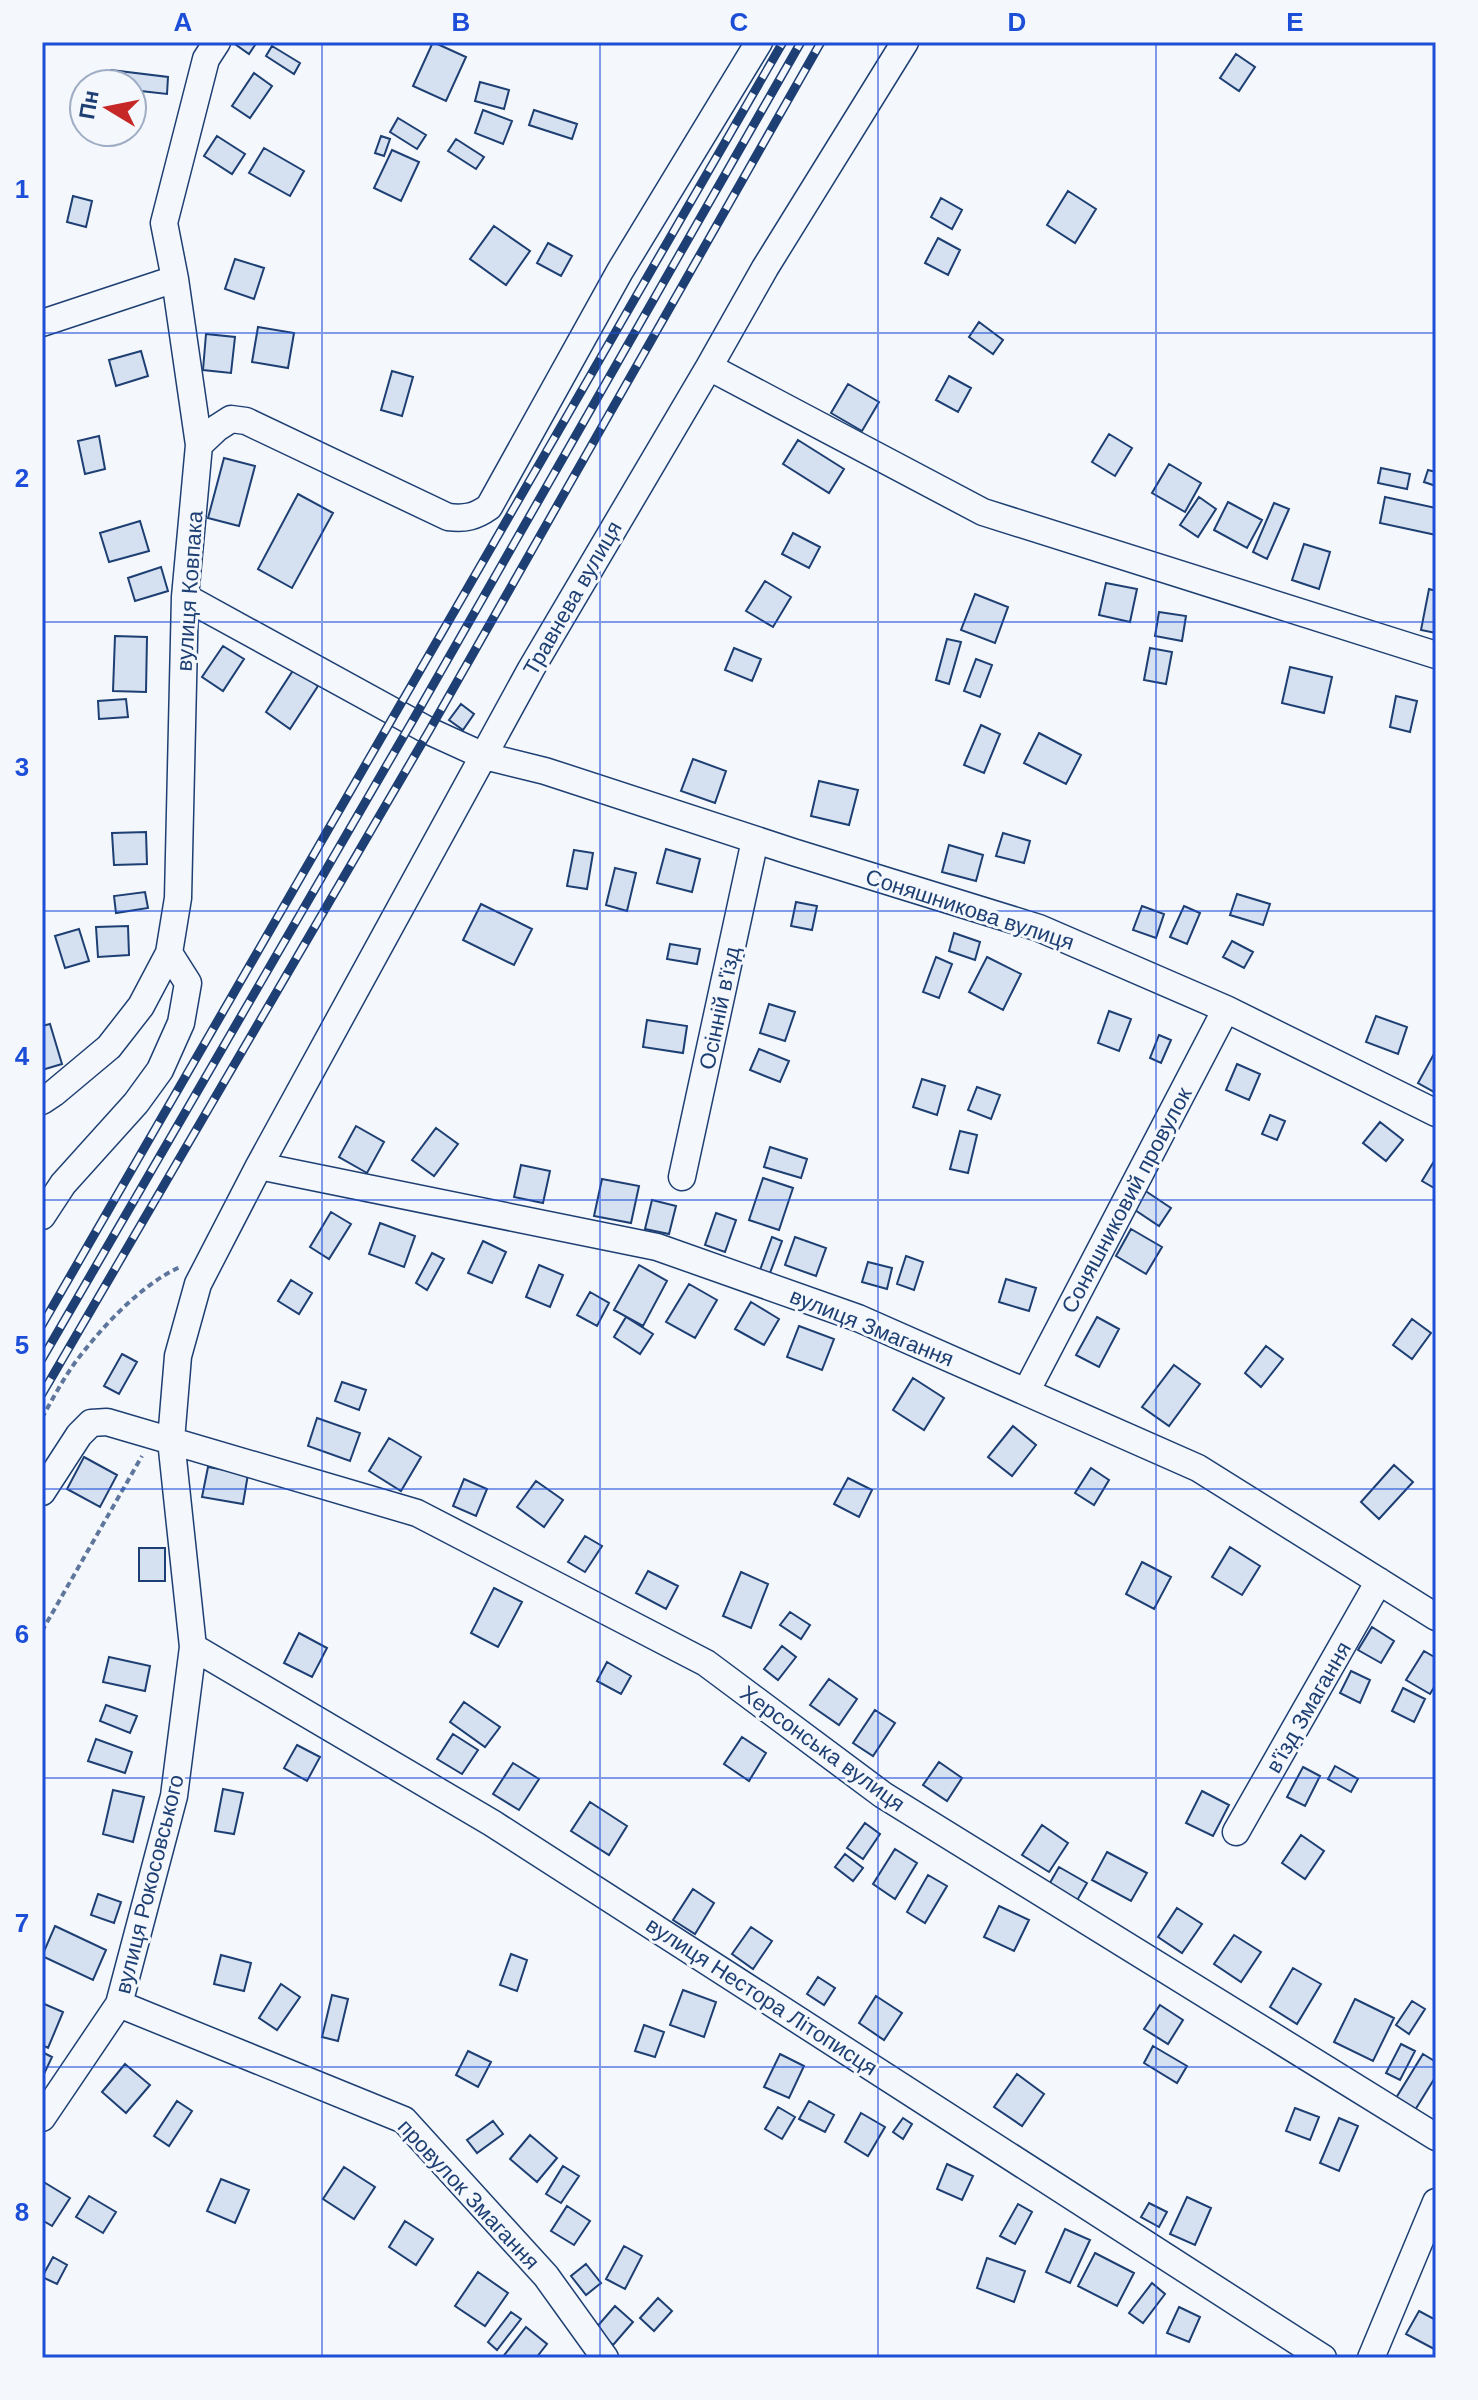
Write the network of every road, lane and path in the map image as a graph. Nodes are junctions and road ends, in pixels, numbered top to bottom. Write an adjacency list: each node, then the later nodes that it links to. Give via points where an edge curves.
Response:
1 (217, 42): 4 (street, вулиця Ковпака, via 206,59 164,223)
2 (759, 42): 7 (street, via 620,271 489,507 462,519 448,517 246,421 231,419)
3 (905, 42): 6 (street, Травнева вулиця)
4 (175, 279): 5 (street); 7 (street, вулиця Ковпака)
5 (42, 323)
6 (709, 367): 9 (street, via 983,512); 10 (street, Травнева вулиця)
7 (199, 445): 8 (street, вулиця Ковпака)
8 (185, 597): 10 (street, Соняшникова вулиця); 12 (street, вулиця Ковпака, via 178,898)
9 (1436, 655)
10 (484, 756): 11 (street, Соняшникова вулиця); 16 (street, Травнева вулиця)
11 (755, 840): 13 (street, Соняшникова вулиця, via 1039,928); 17 (street, Осінній в'їзд)
12 (169, 953): 14 (street, вулиця Ковпака, via 141,1006 109,1047); 18 (street, via 188,983 181,1023 160,1070)
13 (1226, 1009): 15 (street, Соняшникова вулиця); 20 (street, Соняшниковий провулок)
14 (42, 1101)
15 (1436, 1113)
16 (259, 1166): 19 (street, вулиця Рокосовського); 20 (street, вулиця Змагання, via 657,1247 858,1318)
17 (682, 1177)
18 (42, 1216)
19 (215, 1251): 21 (path, via 163,1275 116,1316 74,1365); 22 (street, вулиця Рокосовського, via 198,1284)
20 (1026, 1392): 24 (street, вулиця Змагання, via 1198,1468)
21 (42, 1418)
22 (162, 1437): 23 (street, Херсонська вулиця, via 107,1422 91,1423); 26 (path); 27 (street, вулиця Рокосовського); 31 (street, Херсонська вулиця, via 417,1513 706,1663 883,1795)
23 (42, 1492)
24 (1379, 1581): 25 (street, вулиця Змагання); 28 (street, в'їзд Змагання)
25 (1436, 1617)
26 (42, 1631)
27 (193, 1647): 29 (street, вулиця Рокосовського, via 174,1796); 34 (street, вулиця Нестора Літописця, via 492,1823)
28 (1236, 1832)
29 (119, 2004): 30 (street, вулиця Рокосовського); 33 (street, провулок Змагання, via 404,2120 546,2276)
30 (42, 2118)
31 (1436, 2137)
32 (1436, 2202): 35 (street)
33 (605, 2358)
34 (1323, 2358)
35 (1371, 2358)

